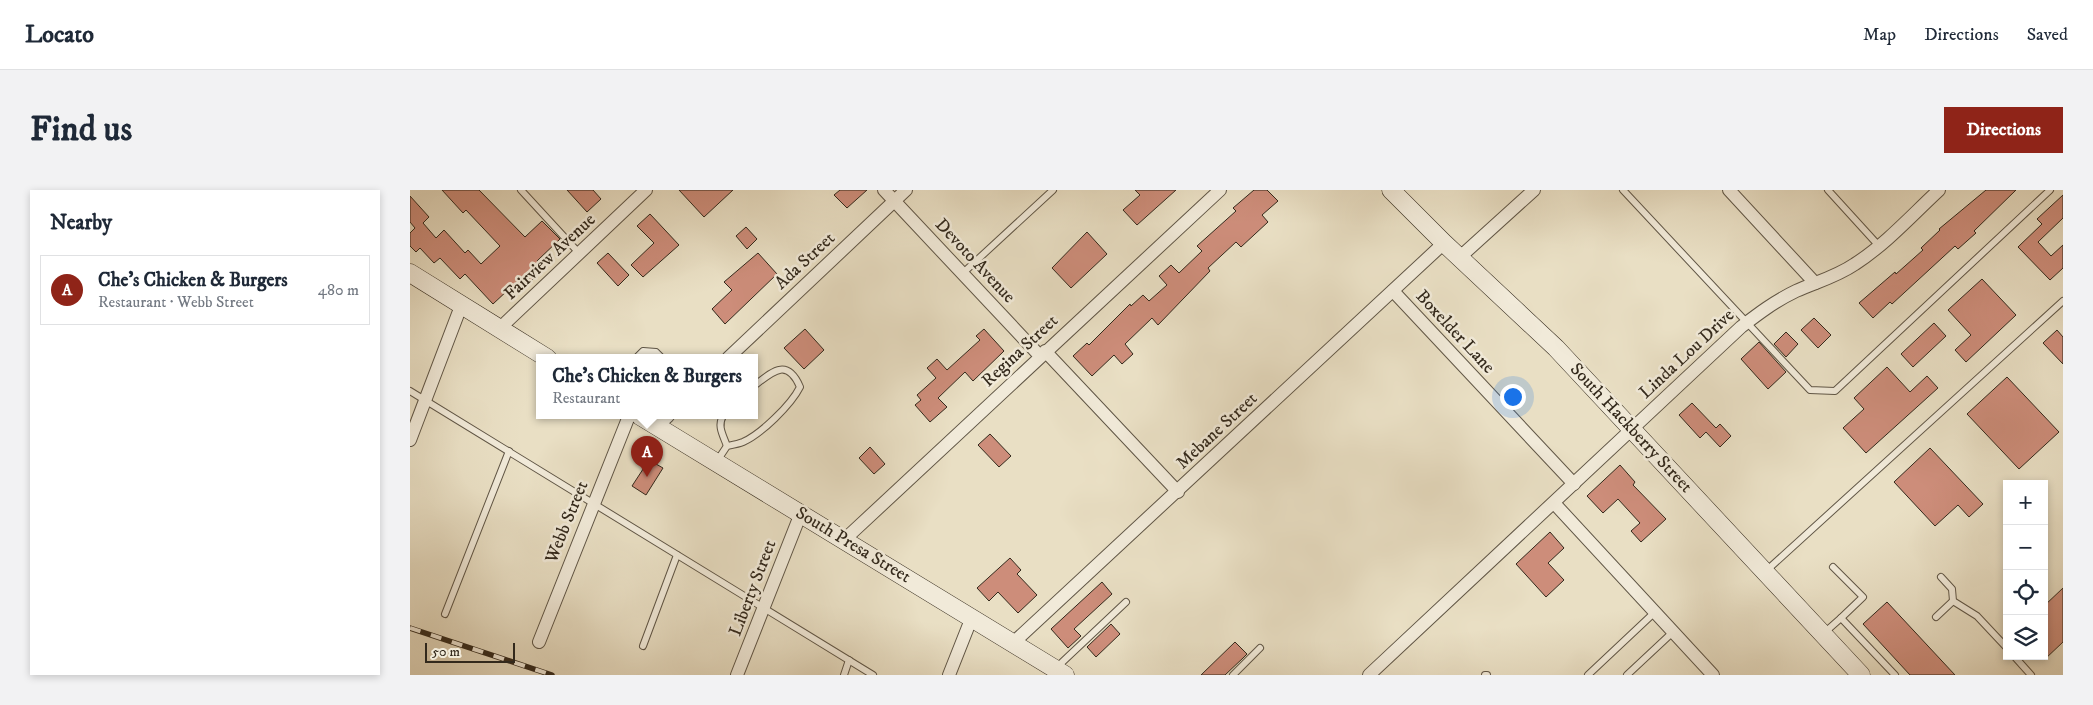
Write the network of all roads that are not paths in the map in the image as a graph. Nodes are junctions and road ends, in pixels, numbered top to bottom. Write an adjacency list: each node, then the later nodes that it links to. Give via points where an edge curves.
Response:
1 (521, 190): 17 (lane)
2 (646, 190): 17 (street, Fairview Avenue)
3 (884, 190): 14 (street, Devoto Avenue)
4 (906, 190): 14 (street, Ada Street)
5 (1052, 190): 20 (lane)
6 (1220, 190): 27 (street, Regina Street)
7 (1392, 190): 15 (main road, South Hackberry Street)
8 (1534, 190): 18 (street)
9 (1623, 190): 25 (lane)
10 (1729, 190): 21 (street)
11 (1828, 190): 16 (lane)
12 (2050, 190): 25 (lane, via 1836,391 1810,390)
13 (1937, 191): 16 (street, Linda Lou Drive)
14 (894, 201): 20 (street, Devoto Avenue); 31 (street, Ada Street)
15 (1444, 243): 18 (main road, South Hackberry Street); 22 (street, Mebane Street)
16 (1879, 246): 21 (street, Linda Lou Drive, via 1855,265)
17 (579, 253): 26 (street, Fairview Avenue)
18 (1460, 258): 38 (main road, South Hackberry Street, via 1556,348)
19 (410, 273): 24 (main road)
20 (963, 273): 27 (street, Devoto Avenue)
21 (1815, 283): 25 (street, Linda Lou Drive, via 1773,303)
22 (1393, 291): 43 (street, Boxelder Lane); 44 (street, Mebane Street)
23 (2063, 300): 51 (lane)
24 (461, 306): 26 (main road); 34 (street)
25 (1747, 322): 38 (street, Linda Lou Drive)
26 (500, 328): 28 (main road)
27 (1043, 353): 44 (street, Devoto Avenue); 48 (street, Regina Street)
28 (542, 354)
29 (639, 354): 30 (lane, via 642,351)
30 (658, 354)
31 (732, 354)
32 (758, 383): 40 (lane, via 775,370 786,370 796,377 800,387 794,398 751,437)
33 (410, 391): 34 (lane)
34 (426, 400): 39 (street); 41 (lane)
35 (628, 419): 46 (street, Webb Street)
36 (721, 419): 40 (lane, via 720,429)
37 (662, 421): 42 (main road, South Presa Street)
38 (1632, 429): 43 (street, Linda Lou Drive); 51 (main road, South Hackberry Street)
39 (410, 440)
40 (727, 446): 42 (lane)
41 (509, 451): 46 (lane); 57 (lane)
42 (717, 462): 47 (main road, South Presa Street)
43 (1574, 484): 45 (street, Linda Lou Drive)
44 (1178, 492): 64 (street, Mebane Street)
45 (1554, 503): 56 (street); 76 (street, Linda Lou Drive)
46 (593, 504): 49 (lane); 63 (street, Webb Street)
47 (801, 513): 48 (main road, South Presa Street); 55 (street, Liberty Street)
48 (844, 540): 58 (main road, South Presa Street)
49 (677, 554): 55 (lane); 66 (lane)
50 (1834, 567): 60 (lane, via 1863,598)
51 (1766, 572): 62 (main road, South Hackberry Street)
52 (1942, 577): 53 (lane, via 1952,589)
53 (1953, 601): 59 (lane); 65 (lane, via 1978,616)
54 (1126, 602): 70 (lane)
55 (764, 607): 68 (lane); 71 (street, Liberty Street)
56 (1655, 612): 61 (street); 77 (lane)
57 (445, 614)
58 (972, 617): 64 (main road, South Presa Street); 74 (street)
59 (1936, 617)
60 (1841, 618): 62 (lane); 81 (lane)
61 (1673, 632): 78 (lane); 79 (street)
62 (1823, 634): 80 (main road, South Hackberry Street)
63 (539, 642)
64 (1014, 643): 70 (main road, South Presa Street)
65 (2003, 644)
66 (643, 646)
67 (1260, 648): 75 (lane)
68 (849, 660): 72 (lane); 73 (lane)
69 (2018, 660): 82 (lane)
70 (1060, 672)
71 (737, 675)
72 (844, 675)
73 (874, 675)
74 (949, 675)
75 (1233, 675)
76 (1369, 675)
77 (1588, 675)
78 (1627, 675)
79 (1713, 675)
80 (1861, 675)
81 (1895, 675)
82 (2031, 675)

